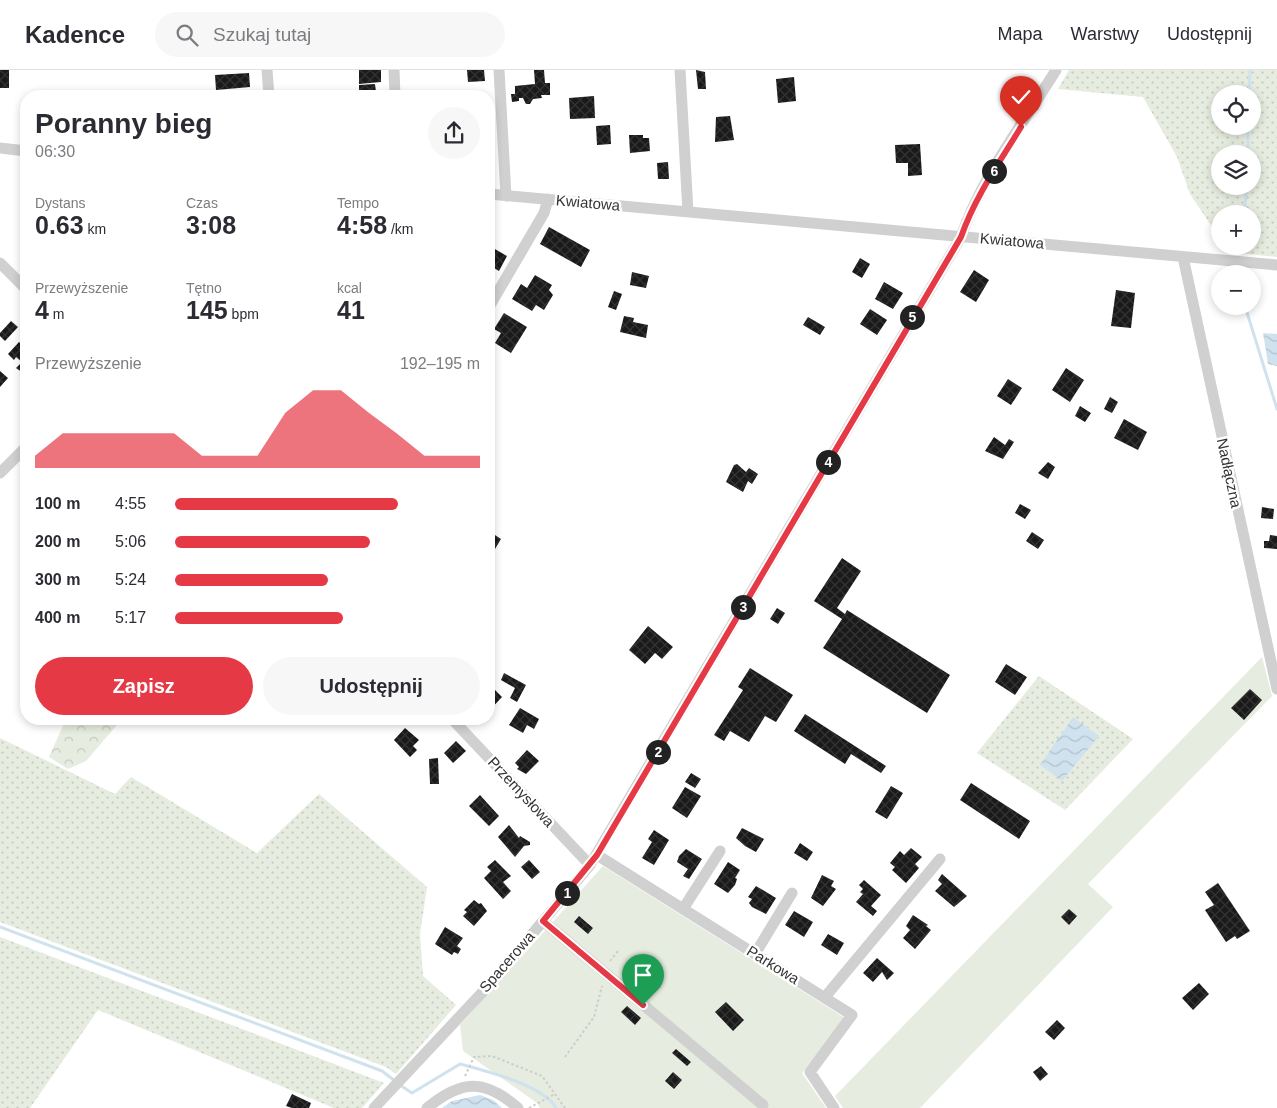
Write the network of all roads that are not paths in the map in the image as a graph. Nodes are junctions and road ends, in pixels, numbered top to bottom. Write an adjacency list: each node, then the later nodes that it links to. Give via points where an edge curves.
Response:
1 (267, 70): 6 (street)
2 (394, 70): 7 (street)
3 (499, 70): 11 (street)
4 (680, 70): 13 (street)
5 (1056, 70): 14 (street, Spacerowa, via 970,212)
6 (269, 90)
7 (395, 90)
8 (0, 148): 9 (street)
9 (20, 150)
10 (495, 195): 11 (street, Kwiatowa)
11 (506, 196): 12 (street, Kwiatowa)
12 (548, 199): 13 (street, Kwiatowa); 19 (street, via 544,212)
13 (688, 212): 14 (street, Kwiatowa)
14 (961, 237): 15 (street, Kwiatowa); 26 (street, Spacerowa)
15 (1183, 257): 17 (street, Kwiatowa); 22 (street, Nadłączna)
16 (0, 263): 18 (street)
17 (1277, 266)
18 (20, 283)
19 (495, 298)
20 (20, 453): 21 (street)
21 (0, 473)
22 (1277, 689)
23 (458, 725): 26 (street, Przemysłowa)
24 (720, 851): 28 (street)
25 (940, 859): 31 (street)
26 (593, 860): 28 (street, Parkowa); 29 (street, Spacerowa)
27 (792, 893): 30 (street)
28 (683, 909): 30 (street, Parkowa)
29 (543, 921): 32 (street); 33 (street, Spacerowa, via 492,982)
30 (755, 954): 31 (street, Parkowa)
31 (825, 997): 36 (street, Parkowa, via 852,1015 810,1072)
32 (763, 1105)
33 (374, 1108)
34 (427, 1108): 35 (street, via 462,1086 486,1088)
35 (518, 1108)
36 (834, 1108)

